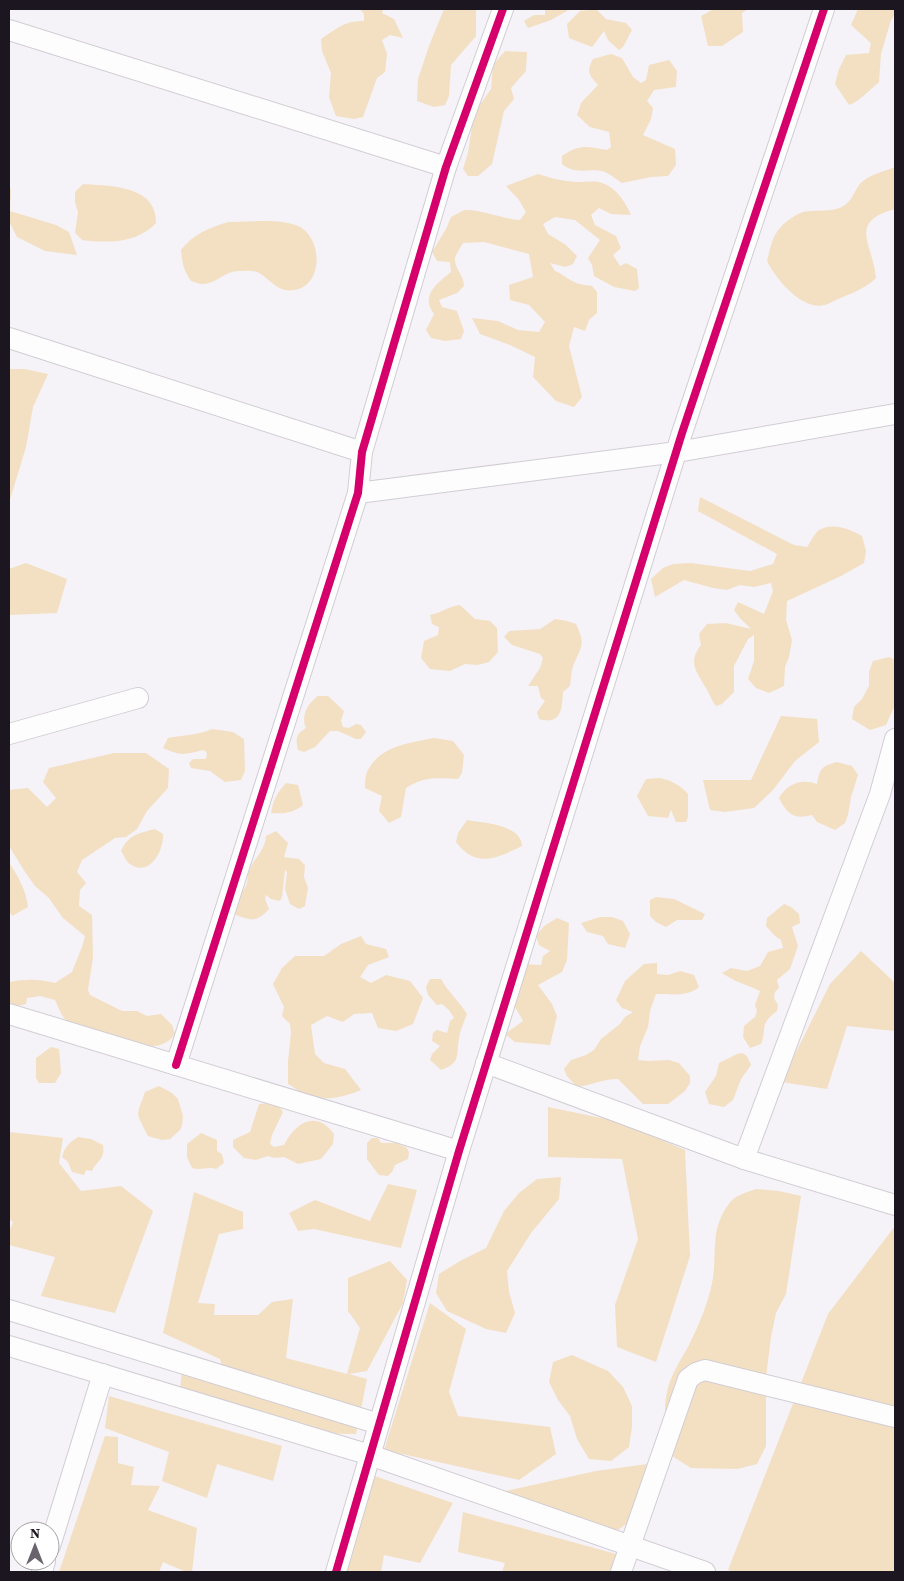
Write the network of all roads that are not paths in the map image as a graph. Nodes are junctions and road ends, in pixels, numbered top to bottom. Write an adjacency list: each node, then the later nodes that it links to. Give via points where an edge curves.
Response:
1 (503, 9): 4 (street)
2 (824, 9): 8 (street)
3 (9, 30): 4 (street)
4 (446, 167): 7 (street)
5 (9, 338): 7 (street)
6 (895, 414): 8 (street)
7 (362, 452): 9 (street)
8 (678, 452): 9 (street); 15 (street)
9 (358, 494): 16 (street)
10 (138, 698): 11 (street)
11 (9, 734)
12 (895, 739): 13 (street)
13 (888, 797): 18 (street)
14 (9, 1014): 16 (street)
15 (486, 1063): 17 (street); 18 (street)
16 (176, 1065): 17 (street)
17 (459, 1151): 24 (street)
18 (744, 1160): 19 (street)
19 (895, 1205)
20 (9, 1310): 24 (street)
21 (9, 1346): 22 (street)
22 (103, 1374): 25 (street); 26 (street)
23 (895, 1417): 27 (street, via 705,1370 696,1373 688,1379)
24 (380, 1424): 25 (street)
25 (370, 1455): 27 (street); 28 (street)
26 (58, 1521)
27 (630, 1546): 29 (street); 30 (street)
28 (336, 1572)
29 (621, 1572)
30 (705, 1572)

